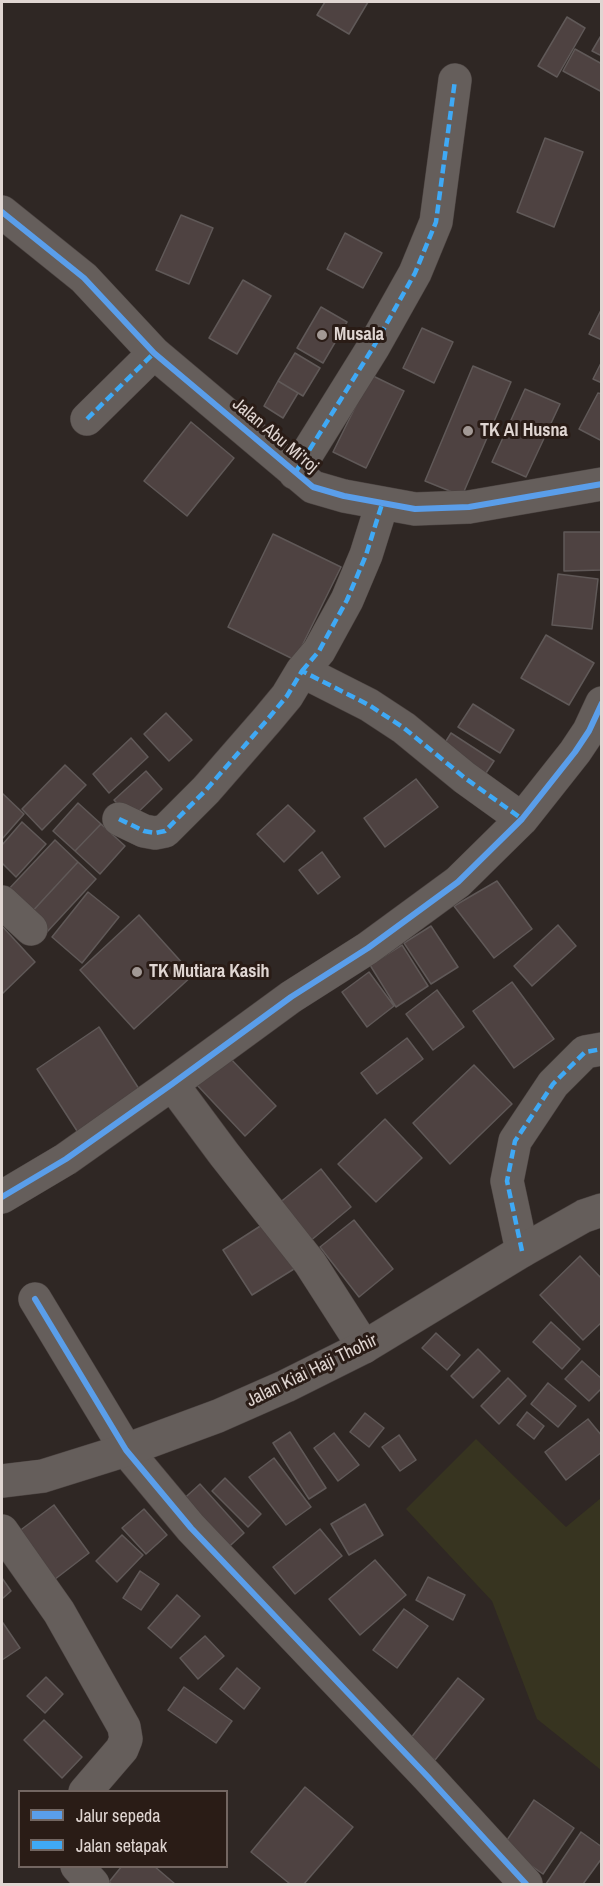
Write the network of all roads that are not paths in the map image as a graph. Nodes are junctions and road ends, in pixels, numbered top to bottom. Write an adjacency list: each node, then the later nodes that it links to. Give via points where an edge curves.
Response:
1 (455, 80): 5 (street, via 436,222 415,273 374,346)
2 (2, 212): 3 (street, Jalan Abu Mi'roj, via 84,278)
3 (154, 353): 4 (street); 5 (street, Jalan Abu Mi'roj)
4 (87, 419)
5 (295, 473): 7 (street, Jalan Abu Mi'roj, via 313,486)
6 (602, 484): 7 (street, Jalan Abu Mi'roj, via 469,507 414,509)
7 (382, 504): 8 (street, via 347,600 319,651)
8 (303, 670): 10 (street, via 267,720 165,831 144,831); 11 (street, via 404,728)
9 (602, 703): 11 (street, via 575,752)
10 (120, 819)
11 (522, 819): 15 (street, via 458,882)
12 (2, 902): 13 (street)
13 (31, 929)
14 (602, 1048): 18 (street, via 585,1052 553,1084 515,1141 507,1181)
15 (172, 1084): 16 (street, via 66,1159); 20 (street, via 310,1263)
16 (2, 1197)
17 (602, 1210): 18 (street, Jalan Kiai Haji Thohir)
18 (522, 1251): 20 (street, Jalan Kiai Haji Thohir)
19 (35, 1299): 21 (street)
20 (364, 1347): 21 (street, Jalan Kiai Haji Thohir, via 218,1416)
21 (126, 1450): 22 (street, Jalan Kiai Haji Thohir, via 43,1476); 27 (street, via 191,1528)
22 (2, 1481)
23 (2, 1531): 24 (street, via 59,1612 124,1727 126,1739 122,1749)
24 (86, 1790)
25 (79, 1868): 26 (street)
26 (93, 1884)
27 (526, 1884)

